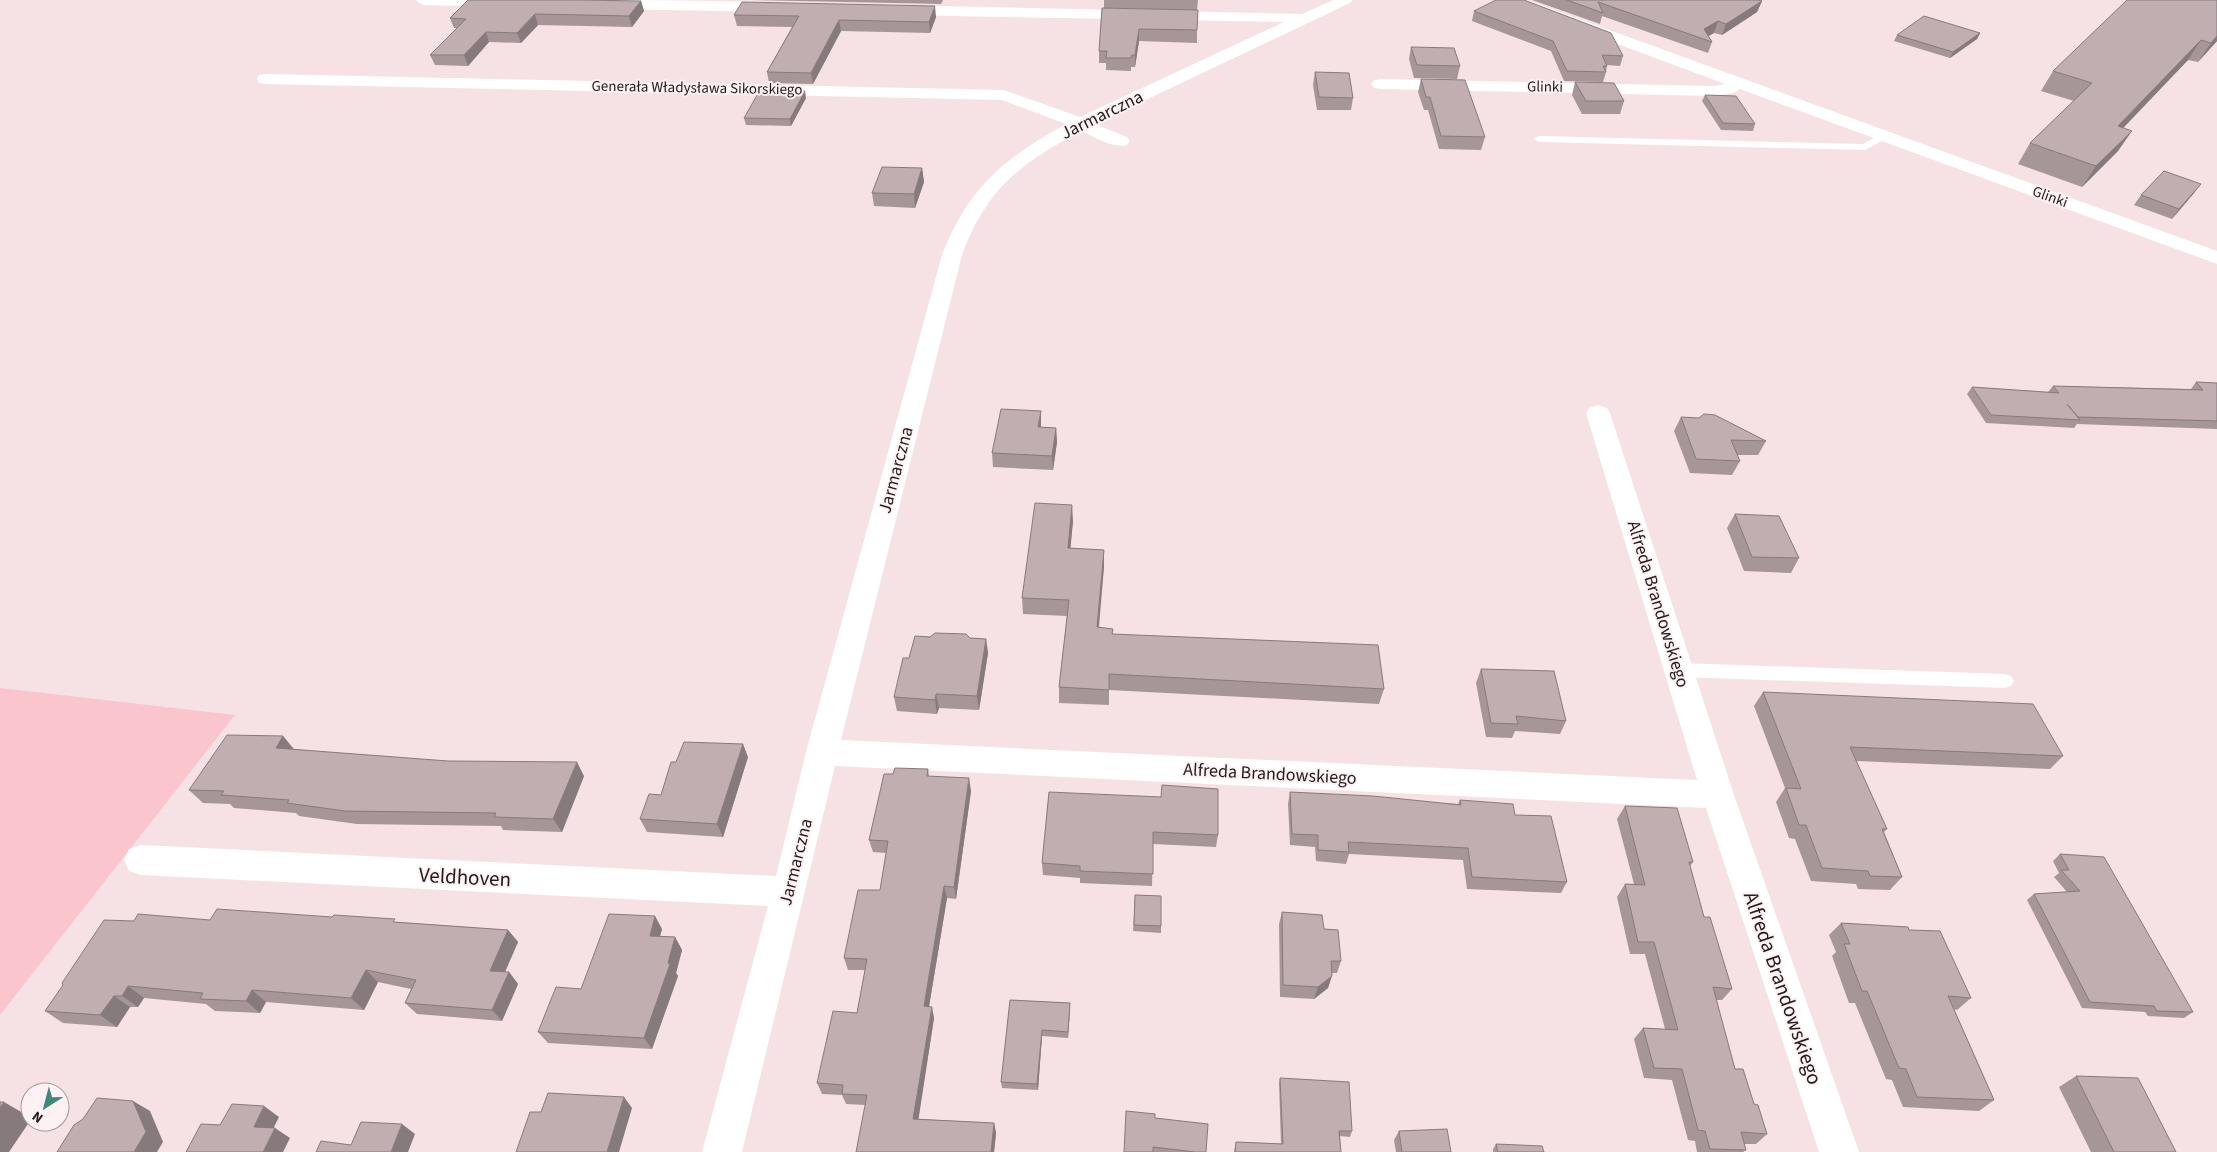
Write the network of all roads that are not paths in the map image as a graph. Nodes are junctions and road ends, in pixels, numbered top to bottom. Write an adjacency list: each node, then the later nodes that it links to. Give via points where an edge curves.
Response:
1 (424, 0): 4 (street)
2 (1345, 0): 8 (street, Jarmarczna)
3 (1513, 0): 10 (street, Glinki)
4 (523, 2)
5 (593, 4): 6 (street)
6 (792, 8)
7 (882, 9): 8 (street)
8 (1307, 18): 12 (street, Jarmarczna)
9 (265, 79): 12 (street, Generała Władysława Sikorskiego, via 1004,95)
10 (1738, 83): 11 (street, Glinki, via 1728,89 1714,91); 13 (street, Glinki)
11 (1380, 84)
12 (1080, 124): 15 (street, Generała Władysława Sikorskiego); 20 (street, Jarmarczna, via 1040,146 994,181 968,214 957,238)
13 (1883, 136): 14 (lane, via 1865,147); 16 (street, Glinki)
14 (1539, 139)
15 (1121, 141)
16 (2217, 258)
17 (1598, 413): 18 (street, Alfreda Brandowskiego)
18 (1678, 670): 19 (lane); 21 (street, Alfreda Brandowskiego)
19 (2005, 681)
20 (822, 752): 21 (street, Alfreda Brandowskiego); 23 (street, Jarmarczna)
21 (1718, 795): 25 (street, Alfreda Brandowskiego)
22 (141, 860): 23 (street, Veldhoven)
23 (789, 892): 24 (street, Jarmarczna)
24 (722, 1152)
25 (1839, 1152)

